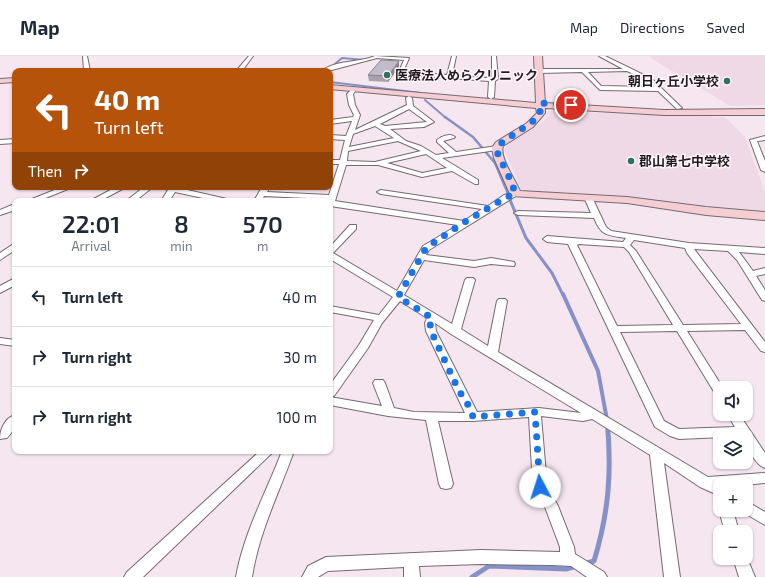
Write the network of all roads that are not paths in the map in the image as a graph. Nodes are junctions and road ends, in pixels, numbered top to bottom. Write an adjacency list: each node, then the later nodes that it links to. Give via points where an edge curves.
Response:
1 (85, 56): 10 (street)
2 (251, 56): 11 (street)
3 (378, 56): 12 (street, via 369,61); 17 (street, via 407,59 400,73)
4 (454, 56): 17 (street)
5 (494, 56): 21 (street, via 495,79)
6 (533, 56): 7 (street)
7 (538, 56): 8 (street); 14 (street)
8 (544, 56)
9 (601, 56): 13 (street)
10 (87, 68)
11 (241, 68)
12 (333, 68)
13 (627, 70): 16 (street); 24 (street, via 650,80)
14 (539, 71): 15 (street); 28 (street)
15 (554, 71): 16 (street); 19 (street)
16 (584, 71): 24 (street, via 600,88)
17 (449, 77): 21 (street)
18 (12, 78): 20 (street)
19 (560, 79)
20 (0, 80)
21 (492, 80): 26 (street)
22 (333, 86): 28 (street)
23 (333, 87): 25 (street)
24 (659, 89): 30 (street)
25 (353, 90): 28 (street); 33 (street, via 350,94 357,115)
26 (491, 97)
27 (409, 98): 29 (street)
28 (540, 104): 31 (street, via 696,110); 32 (street, via 699,113); 44 (street, via 540,113 536,119)
29 (409, 106): 35 (street); 36 (street, via 431,122 424,125)
30 (679, 108)
31 (765, 108)
32 (765, 112)
33 (355, 119): 34 (street); 37 (street)
34 (333, 122)
35 (375, 124): 36 (street); 37 (street)
36 (384, 128): 41 (street)
37 (350, 135): 38 (street); 45 (street)
38 (333, 137)
39 (452, 137): 47 (street, via 439,141)
40 (765, 138): 53 (street, via 753,140)
41 (399, 139): 45 (street); 46 (street)
42 (12, 140): 43 (street)
43 (0, 142)
44 (497, 148): 47 (street); 62 (street, via 498,157)
45 (344, 150): 50 (street)
46 (427, 152): 48 (street); 51 (street)
47 (454, 154): 48 (street)
48 (436, 157): 52 (street)
49 (333, 162): 50 (street)
50 (343, 162): 51 (street); 55 (street)
51 (380, 163): 52 (street, via 422,175)
52 (455, 168): 56 (street)
53 (765, 170)
54 (333, 179): 55 (street)
55 (338, 180): 68 (street)
56 (475, 182)
57 (61, 190): 64 (street)
58 (116, 190): 65 (street)
59 (144, 190): 66 (street)
60 (177, 190): 67 (street)
61 (381, 192): 70 (street)
62 (515, 194): 63 (street); 70 (street)
63 (588, 197): 74 (street); 75 (street)
64 (39, 198)
65 (100, 198)
66 (134, 198)
67 (213, 198)
68 (332, 198)
69 (333, 202): 76 (street)
70 (488, 208): 76 (street)
71 (12, 209): 72 (street)
72 (0, 213)
73 (518, 213): 74 (street)
74 (596, 216): 79 (street, via 604,230)
75 (765, 216)
76 (463, 223): 86 (street, via 430,244)
77 (353, 227): 82 (street)
78 (547, 239): 80 (street)
79 (628, 241): 80 (street); 81 (street); 100 (street)
80 (576, 242): 101 (street, via 572,244 577,256)
81 (689, 246): 83 (street); 99 (street, via 690,251)
82 (333, 249)
83 (731, 250): 84 (street); 89 (street, via 741,259)
84 (765, 251)
85 (333, 257): 93 (street)
86 (421, 257): 87 (street, via 476,264 491,261); 93 (street)
87 (512, 264)
88 (765, 271): 89 (street)
89 (750, 274): 94 (street)
90 (470, 280): 102 (street)
91 (12, 283): 92 (street)
92 (0, 290)
93 (398, 297): 97 (street); 98 (street)
94 (765, 298)
95 (502, 301): 106 (street)
96 (333, 310): 97 (street)
97 (381, 318): 109 (street)
98 (432, 318): 102 (street); 115 (street, via 431,331)
99 (748, 327): 100 (street); 105 (street)
100 (680, 328): 101 (street); 107 (street)
101 (613, 329): 117 (street, via 661,426 679,434)
102 (455, 332): 106 (street)
103 (0, 341): 104 (street)
104 (12, 343)
105 (765, 349)
106 (492, 354): 113 (street)
107 (713, 381)
108 (379, 383): 111 (street, via 388,405)
109 (333, 389)
110 (333, 402): 111 (street)
111 (388, 412): 114 (street)
112 (535, 412): 113 (street); 115 (street); 130 (street, via 540,487 552,506 568,546)
113 (593, 416): 122 (street)
114 (431, 417): 115 (street); 126 (street)
115 (473, 417)
116 (12, 423): 118 (street)
117 (713, 432)
118 (1, 437)
119 (753, 445): 123 (street)
120 (265, 454): 133 (street)
121 (287, 454): 134 (street, via 252,543)
122 (656, 454): 125 (street); 138 (street)
123 (765, 463)
124 (765, 478): 125 (street)
125 (705, 483): 127 (street)
126 (446, 484)
127 (713, 487)
128 (753, 511): 129 (street)
129 (765, 519)
130 (568, 559): 131 (street, via 481,557); 137 (street, via 582,564)
131 (411, 560): 135 (street, via 326,564 314,571); 136 (street)
132 (743, 565): 139 (street)
133 (132, 577)
134 (244, 577)
135 (310, 577)
136 (412, 577)
137 (599, 577)
138 (672, 577)
139 (747, 577)

